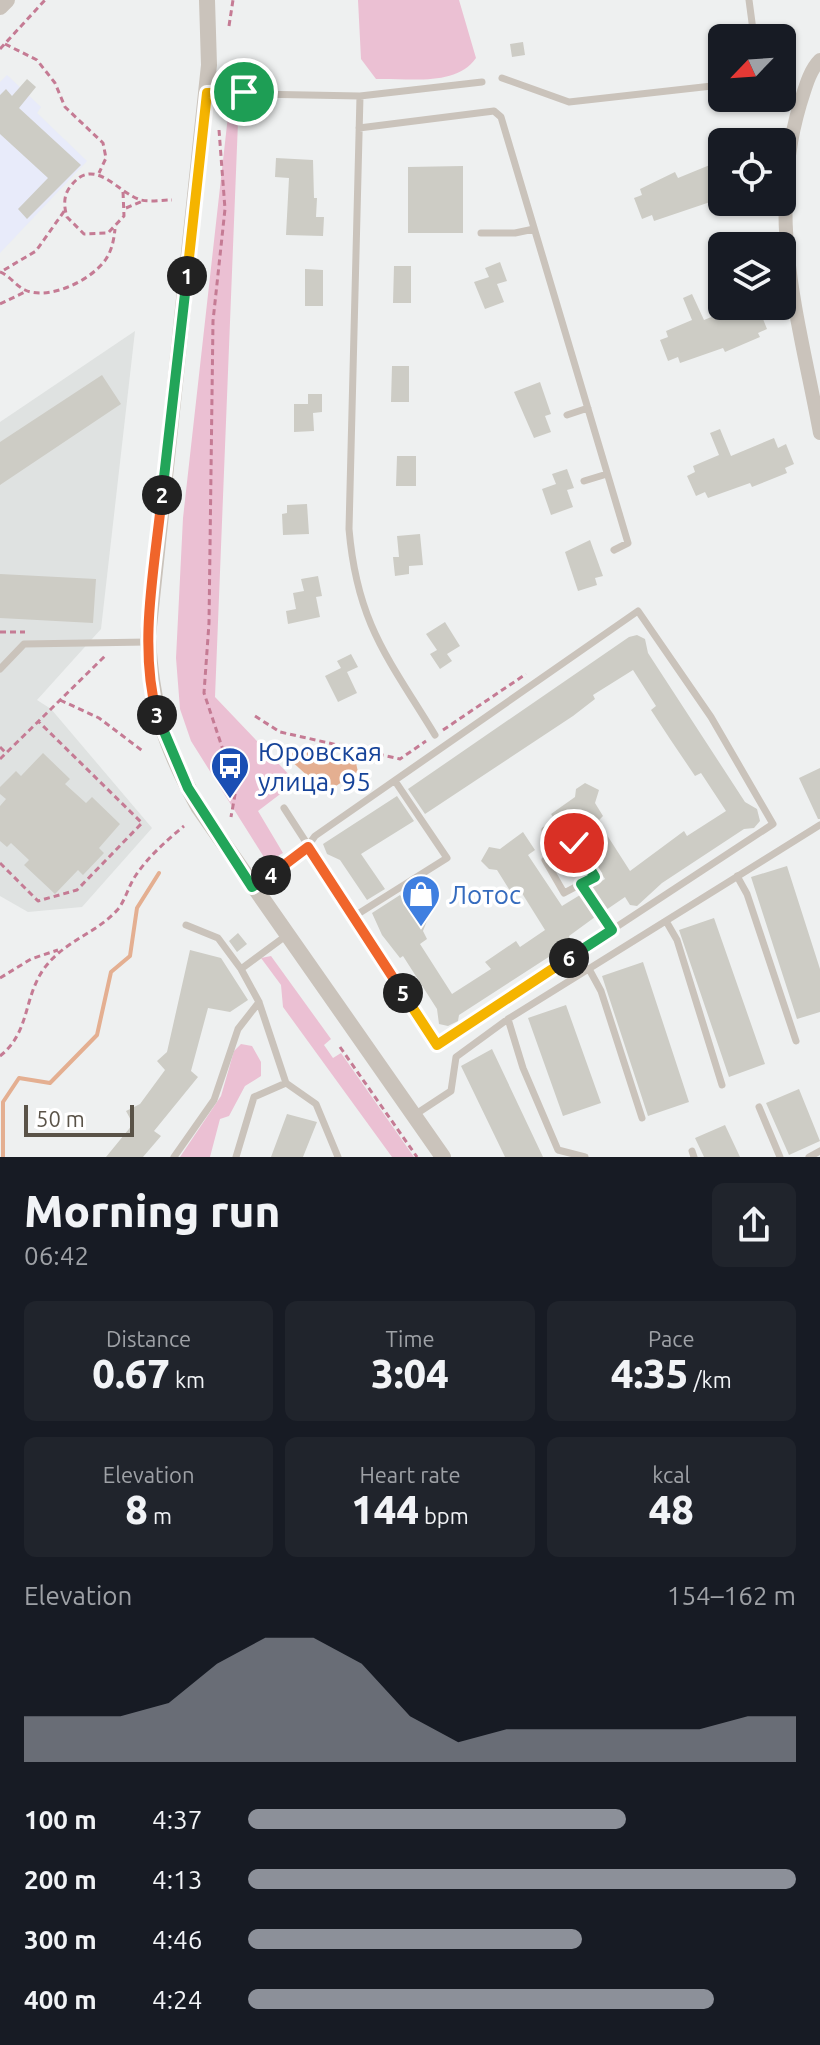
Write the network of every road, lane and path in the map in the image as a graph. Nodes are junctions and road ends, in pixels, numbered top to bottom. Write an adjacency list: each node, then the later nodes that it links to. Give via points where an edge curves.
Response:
1 (7, 0): 6 (street)
2 (45, 0): 9 (path)
3 (207, 0): 15 (street)
4 (233, 0): 8 (path)
5 (749, 0): 7 (lane)
6 (0, 7)
7 (750, 24)
8 (229, 26)
9 (5, 44): 10 (path); 19 (path, via 37,60 65,107 103,143 106,158)
10 (0, 49)
11 (820, 60): 33 (street, via 808,78 791,136 784,237)
12 (502, 78): 14 (lane, via 569,102)
13 (482, 82): 16 (lane)
14 (708, 86)
15 (207, 93): 16 (lane); 37 (street)
16 (360, 96): 17 (lane)
17 (359, 128): 26 (lane, via 494,111 501,117); 44 (lane, via 353,574 385,656)
18 (219, 130): 51 (path, via 225,209 211,365 204,693 236,789)
19 (98, 174): 20 (path); 24 (path, via 70,187)
20 (123, 192): 22 (path); 23 (path)
21 (172, 200): 22 (path)
22 (143, 201): 23 (path)
23 (126, 208): 25 (path)
24 (65, 210): 25 (path, via 84,234); 28 (path, via 36,251)
25 (115, 229): 29 (path, via 105,260 90,274 48,292)
26 (534, 229): 27 (lane); 31 (lane)
27 (481, 233)
28 (1, 272): 29 (path)
29 (27, 291): 30 (path)
30 (0, 304)
31 (588, 408): 32 (lane); 34 (lane)
32 (567, 415)
33 (820, 433)
34 (607, 474): 35 (lane); 36 (lane, via 628,543)
35 (584, 481)
36 (614, 550)
37 (148, 642): 40 (lane, via 24,644); 60 (street, via 153,699 165,737 199,808)
38 (116, 652): 41 (path, via 107,653)
39 (535, 668): 44 (path)
40 (0, 669)
41 (60, 700): 43 (path); 46 (path, via 99,718)
42 (255, 716): 44 (path, via 280,732 400,759)
43 (38, 721): 47 (path); 57 (path, via 142,823 77,890 38,901)
44 (435, 735)
45 (0, 747): 47 (path)
46 (144, 752)
47 (6, 753): 48 (path)
48 (0, 759)
49 (395, 781): 55 (lane, via 315,836); 61 (lane, via 447,858); 64 (lane, via 638,611 711,717 773,824)
50 (284, 808): 55 (lane)
51 (231, 817)
52 (820, 825): 58 (lane)
53 (184, 826): 66 (path, via 134,877 119,907)
54 (545, 830): 56 (lane)
55 (308, 847): 60 (lane); 61 (lane)
56 (559, 852): 59 (lane, via 574,843 595,877); 59 (lane, via 545,860 564,893)
57 (0, 863)
58 (737, 876): 62 (lane); 72 (lane)
59 (581, 884): 64 (lane)
60 (252, 887): 65 (street)
61 (353, 917): 64 (lane, via 437,1045)
62 (666, 921): 68 (lane); 76 (lane, via 677,940)
63 (186, 925): 67 (lane, via 218,938)
64 (612, 930)
65 (287, 935): 67 (lane); 78 (street)
66 (58, 950): 69 (path); 74 (path, via 41,974 17,1043)
67 (241, 969): 70 (lane)
68 (589, 969): 71 (lane); 79 (lane)
69 (0, 978)
70 (259, 1002): 75 (lane); 82 (lane, via 238,1029 214,1100)
71 (508, 1019): 78 (lane, via 456,1057 451,1091); 86 (lane, via 558,1150)
72 (796, 1041)
73 (340, 1047): 84 (path)
74 (0, 1056)
75 (286, 1083): 81 (lane, via 316,1104); 83 (lane, via 254,1097)
76 (722, 1085)
77 (759, 1107): 87 (lane)
78 (416, 1114): 85 (street)
79 (642, 1118)
80 (820, 1151): 88 (lane)
81 (337, 1156)
82 (174, 1157)
83 (236, 1157)
84 (417, 1157)
85 (443, 1157)
86 (585, 1157)
87 (780, 1157)
88 (809, 1157)

